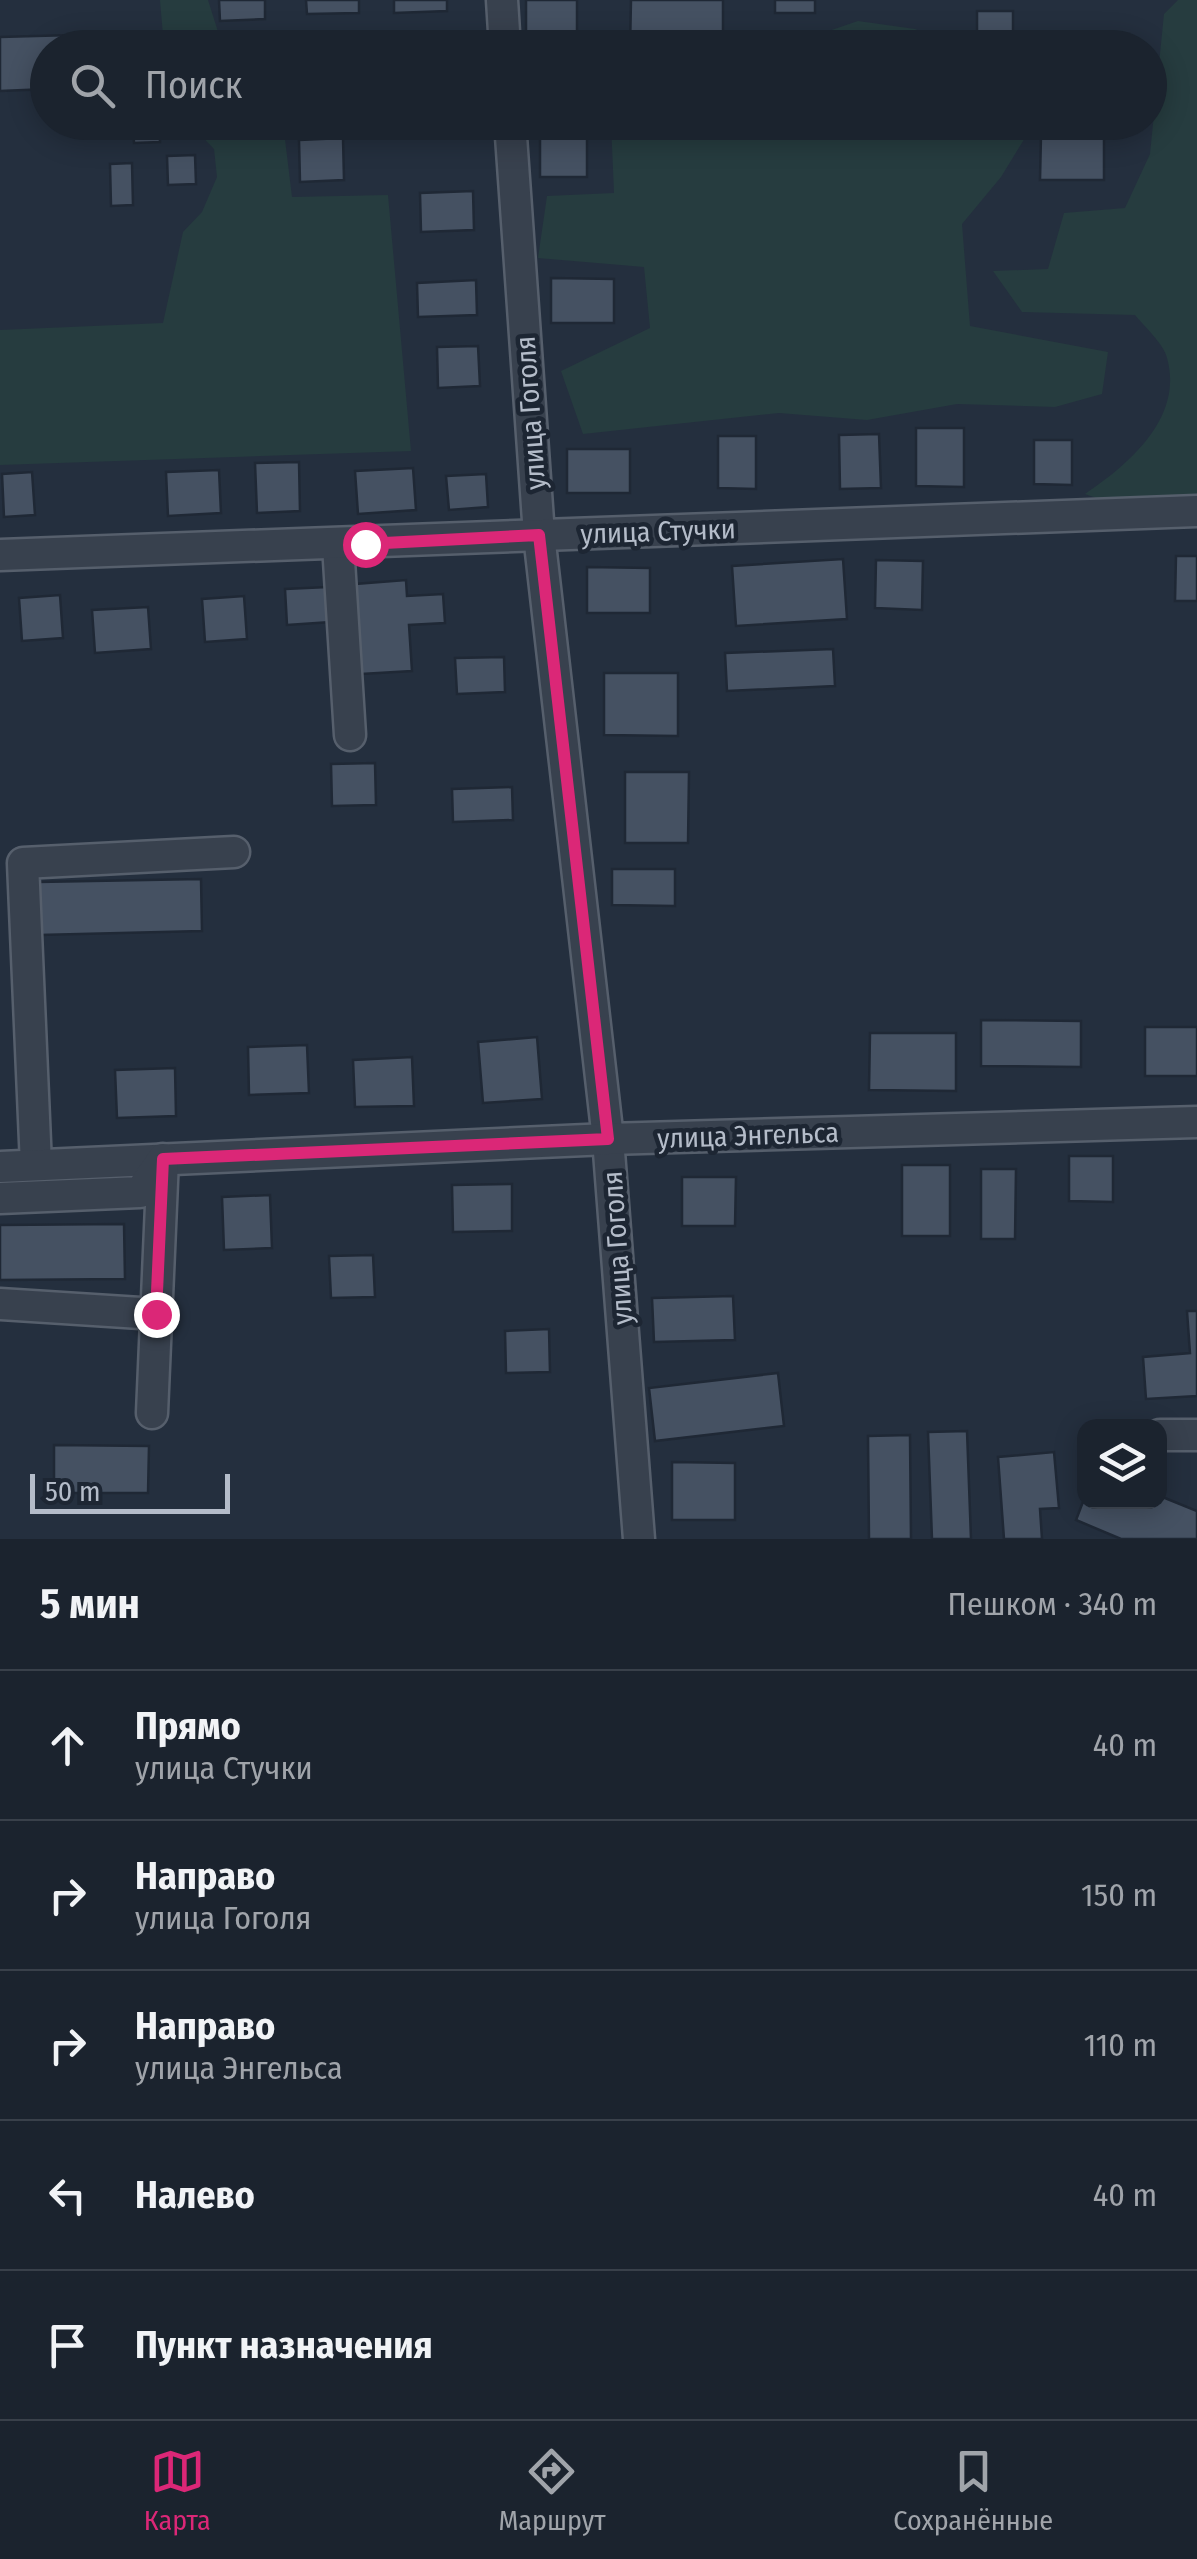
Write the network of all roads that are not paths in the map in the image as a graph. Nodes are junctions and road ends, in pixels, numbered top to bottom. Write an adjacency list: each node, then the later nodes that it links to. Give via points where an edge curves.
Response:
1 (502, 0): 2 (street)
2 (504, 30)
3 (511, 140): 5 (street, улица Гоголя)
4 (1197, 512): 5 (street, улица Стучки)
5 (539, 535): 6 (street, улица Стучки); 11 (street, улица Гоголя)
6 (338, 545): 7 (street, улица Стучки); 8 (street)
7 (0, 556)
8 (350, 735)
9 (234, 852): 13 (street, via 23,863)
10 (1197, 1122): 11 (street, улица Энгельса)
11 (608, 1139): 12 (street, улица Энгельса); 21 (street, улица Гоголя)
12 (163, 1159): 13 (street, улица Энгельса); 15 (street, via 140,1192); 17 (street)
13 (36, 1165): 14 (street, улица Энгельса)
14 (0, 1167)
15 (0, 1198)
16 (0, 1304): 17 (street)
17 (156, 1314): 18 (street)
18 (152, 1413)
19 (1167, 1435): 20 (street)
20 (1197, 1436)
21 (638, 1539)

